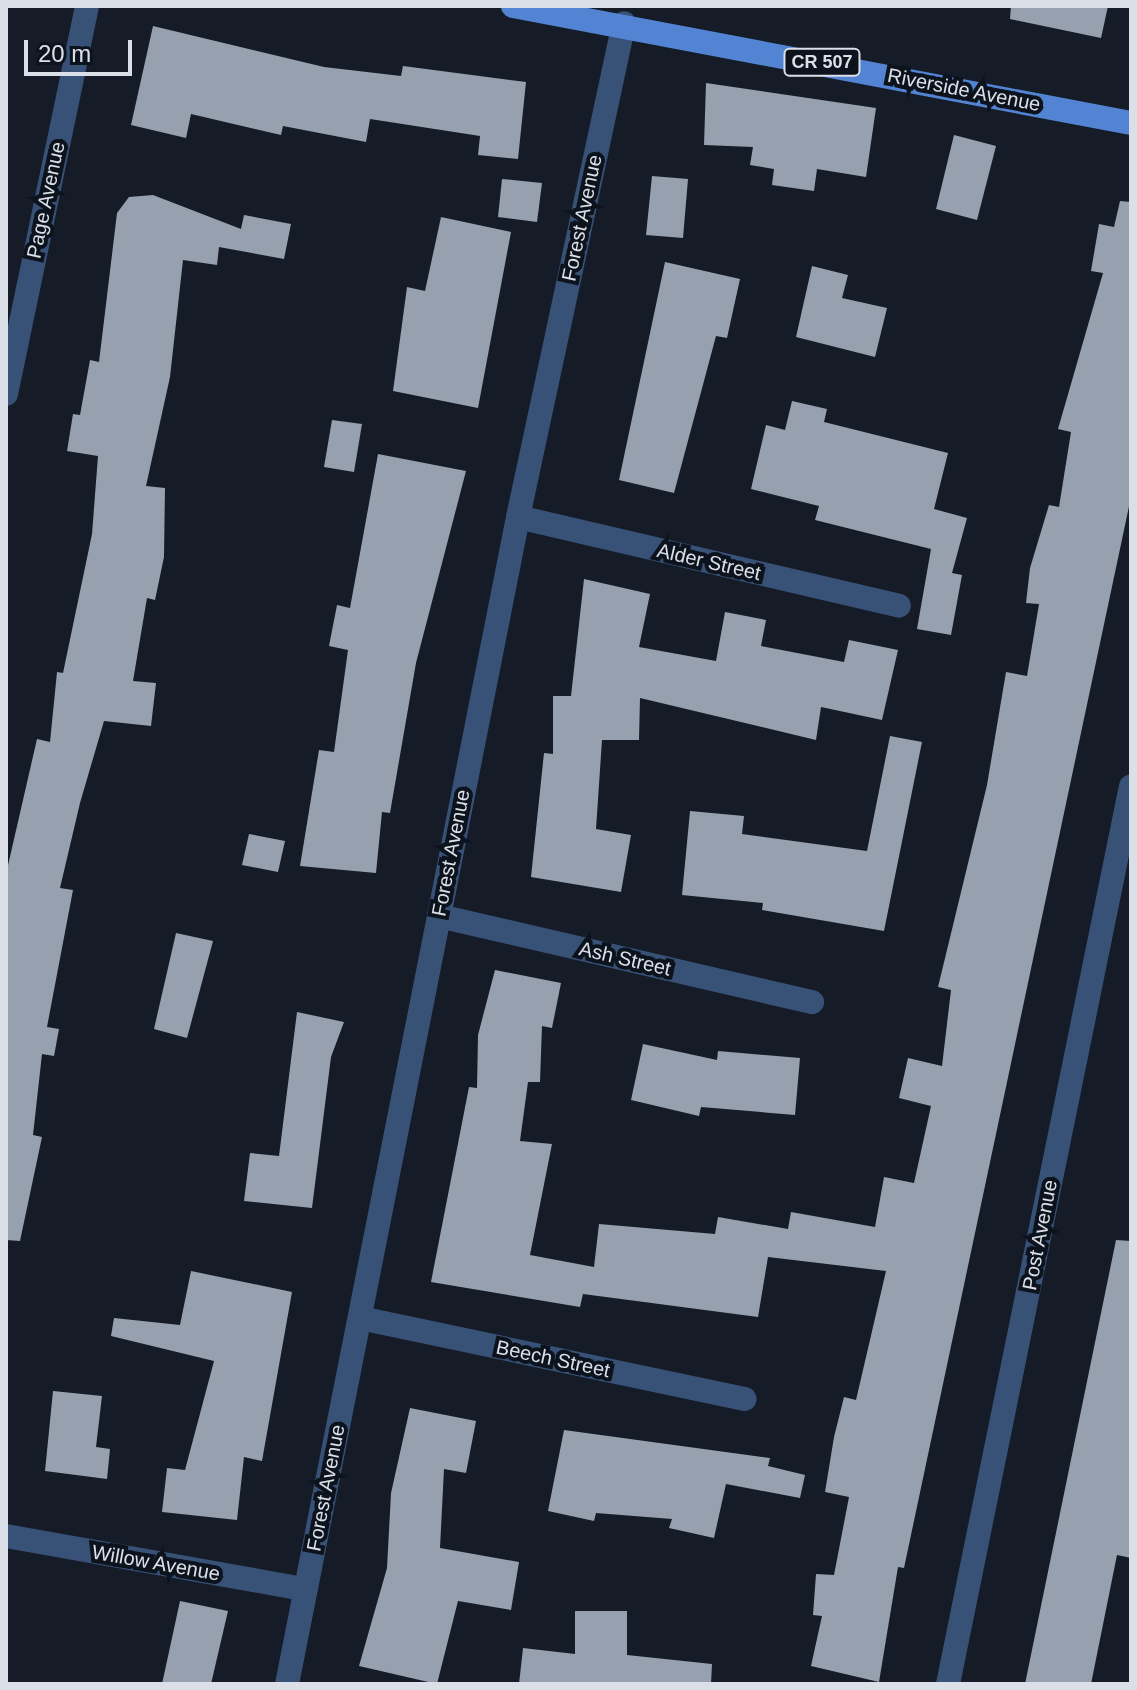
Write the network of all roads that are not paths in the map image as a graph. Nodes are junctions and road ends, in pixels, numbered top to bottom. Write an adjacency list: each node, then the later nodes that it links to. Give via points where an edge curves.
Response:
1 (87, 6): 5 (street, Page Avenue)
2 (513, 6): 3 (main road, Riverside Avenue / CR 507)
3 (624, 23): 4 (main road, Riverside Avenue / CR 507); 6 (street, Forest Avenue)
4 (1131, 123)
5 (6, 394)
6 (518, 517): 7 (street, Alder Street); 9 (street, Forest Avenue)
7 (899, 606)
8 (1131, 786): 16 (street, Post Avenue)
9 (439, 916): 10 (street, Ash Street); 11 (street, Forest Avenue)
10 (812, 1002)
11 (360, 1318): 12 (street, Beech Street); 14 (street, Forest Avenue)
12 (745, 1399)
13 (6, 1536): 14 (street, Willow Avenue)
14 (305, 1589): 15 (street, Forest Avenue)
15 (287, 1684)
16 (948, 1684)

